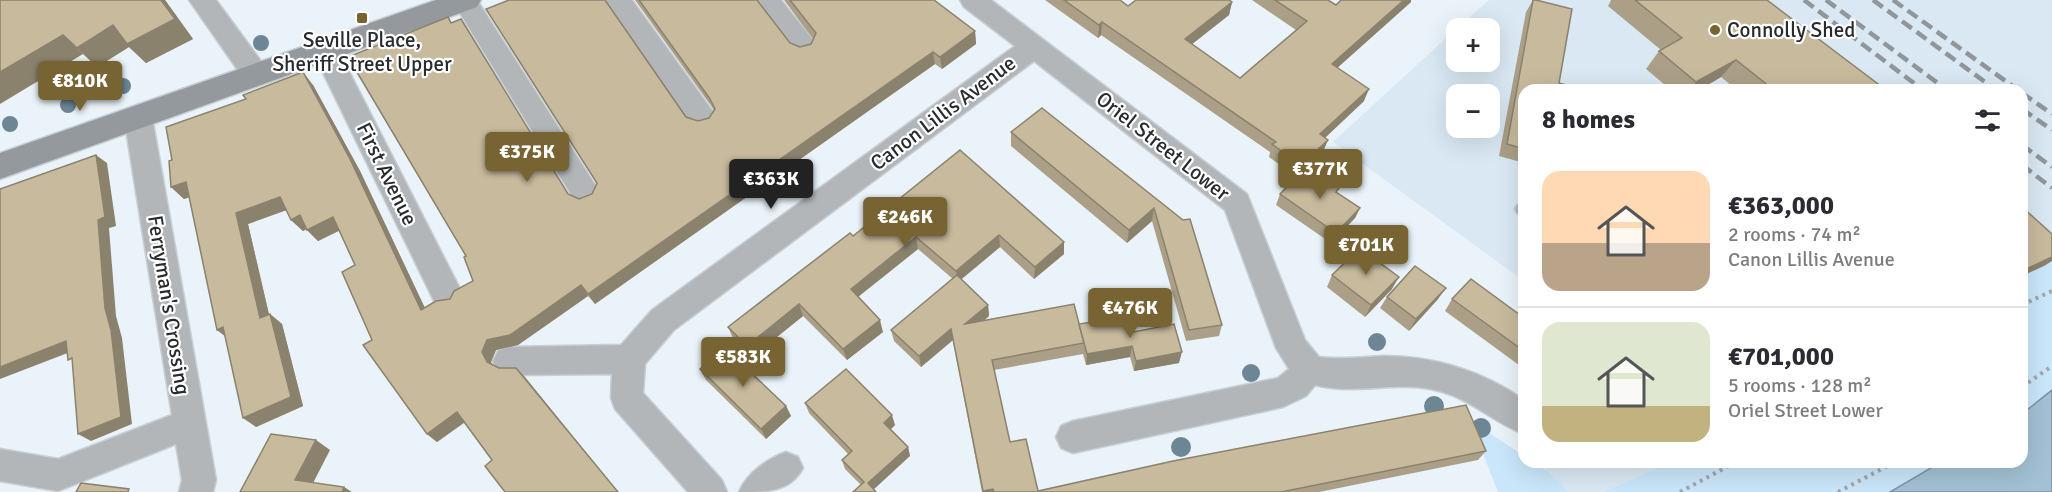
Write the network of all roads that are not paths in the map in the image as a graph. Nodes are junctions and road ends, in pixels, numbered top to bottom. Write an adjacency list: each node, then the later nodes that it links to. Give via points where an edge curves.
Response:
1 (202, 0): 9 (street)
2 (618, 0): 11 (street)
3 (766, 0): 6 (street)
4 (973, 0): 7 (street, Oriel Street Lower)
5 (465, 1): 8 (main road); 13 (street)
6 (804, 46)
7 (1033, 47): 15 (street, Canon Lillis Avenue, via 663,320); 17 (street, Oriel Street Lower, via 1237,203 1292,348)
8 (326, 51): 9 (main road); 14 (street, First Avenue)
9 (256, 75): 10 (main road)
10 (138, 117): 12 (main road); 19 (street, Ferryman's Crossing)
11 (702, 120)
12 (0, 166)
13 (586, 196)
14 (448, 297)
15 (629, 358): 16 (street); 24 (street, via 627,398)
16 (509, 361)
17 (1309, 369): 18 (street, via 1336,375 1392,370 1457,380 1480,389); 20 (street, via 1295,386 1283,392)
18 (1518, 415)
19 (189, 424): 21 (street, via 58,475); 23 (street, Ferryman's Crossing, via 199,480)
20 (1073, 436)
21 (0, 465)
22 (786, 468): 25 (street)
23 (196, 492)
24 (710, 492)
25 (756, 492)

